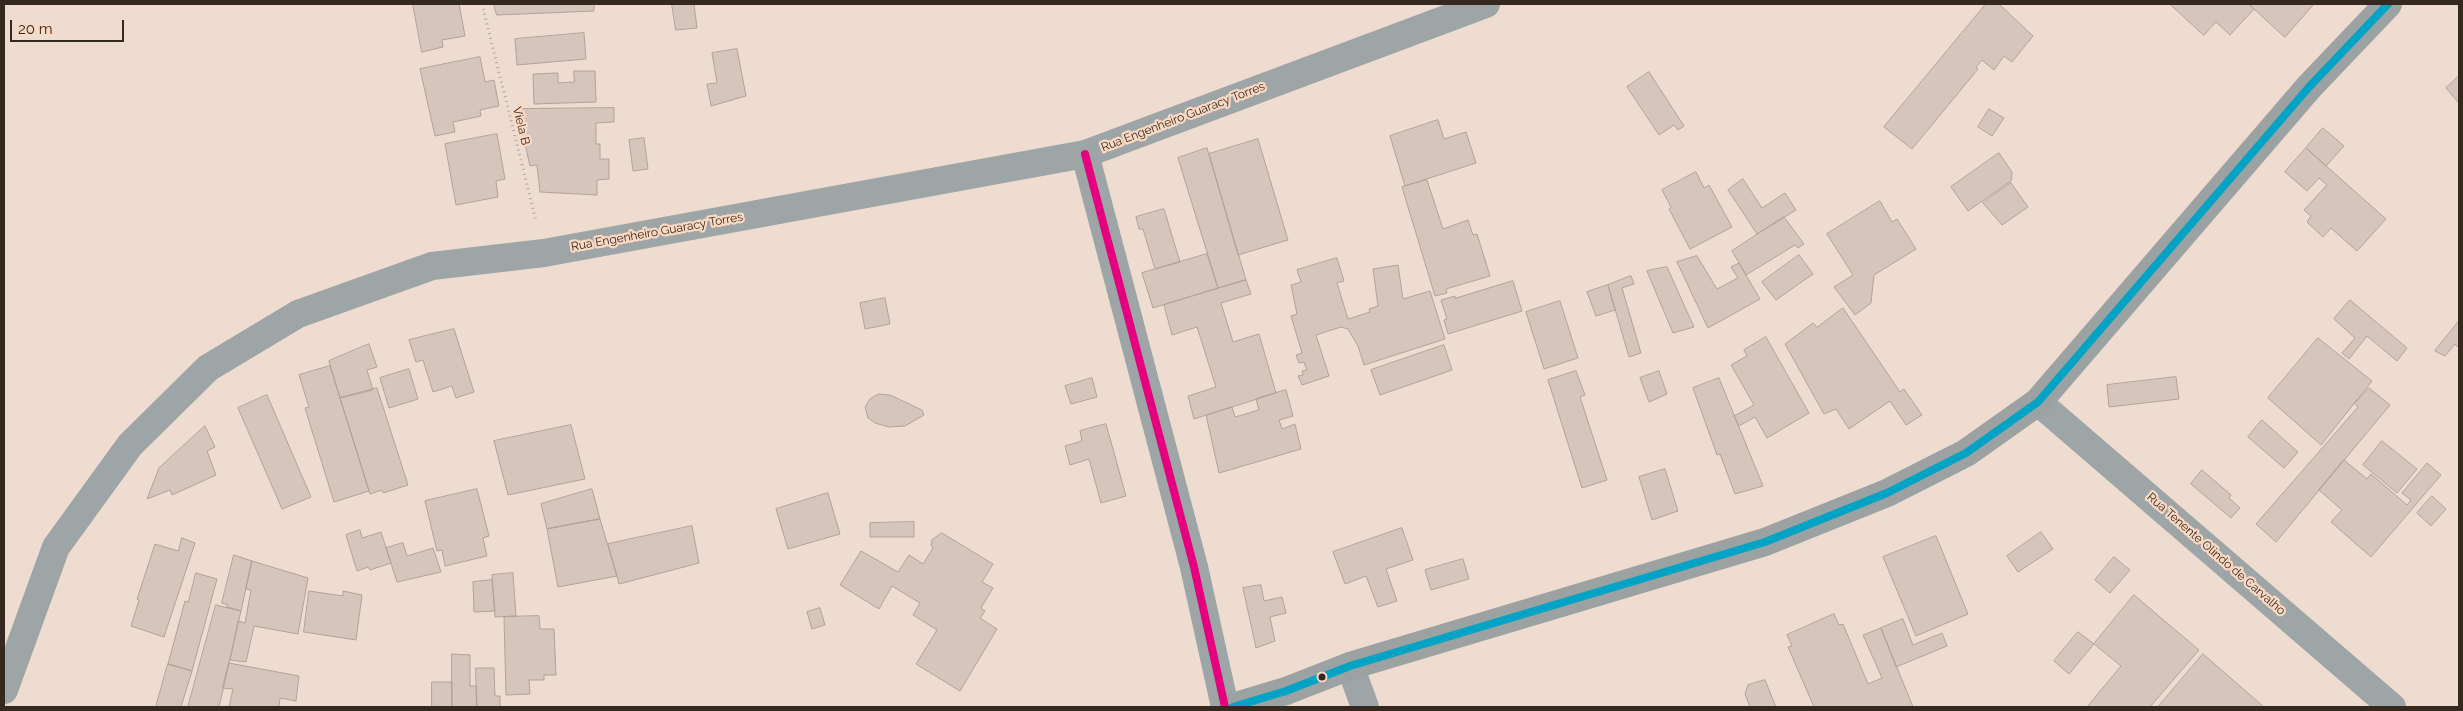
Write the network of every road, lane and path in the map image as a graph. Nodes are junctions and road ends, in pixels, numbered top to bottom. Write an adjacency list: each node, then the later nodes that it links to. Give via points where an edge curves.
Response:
1 (482, 4): 5 (path, Viela B)
2 (1486, 4): 4 (street, Rua Engenheiro Guaracy Torres)
3 (2388, 4): 6 (main road, via 2308,87)
4 (1085, 154): 5 (street, Rua Engenheiro Guaracy Torres); 9 (street, via 1194,567)
5 (544, 252): 8 (street, Rua Engenheiro Guaracy Torres, via 432,266 371,287 298,314 208,368 130,445 56,547)
6 (2038, 402): 7 (main road, via 1966,453 1887,493 1765,542); 12 (street, Rua Tenente Olindo de Carvalho)
7 (1350, 666): 10 (main road); 11 (street)
8 (4, 690)
9 (1225, 707)
10 (1233, 707)
11 (1365, 707)
12 (2392, 707)

